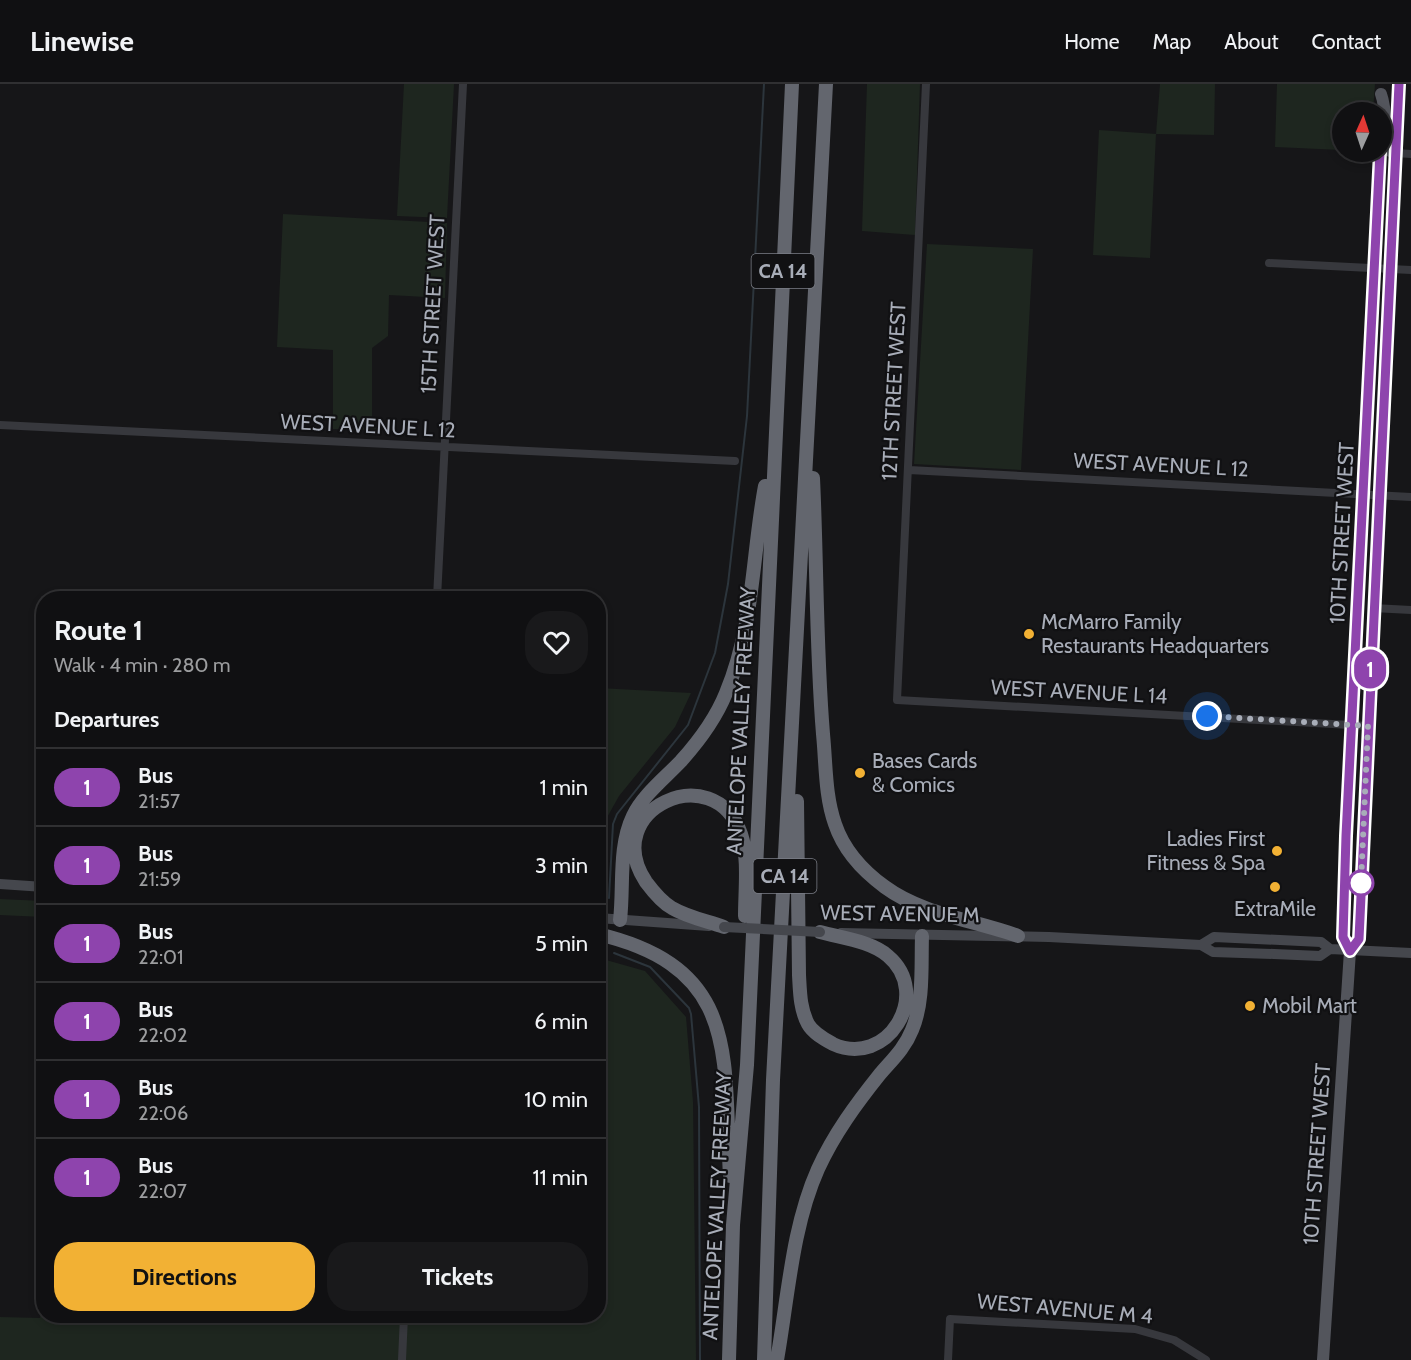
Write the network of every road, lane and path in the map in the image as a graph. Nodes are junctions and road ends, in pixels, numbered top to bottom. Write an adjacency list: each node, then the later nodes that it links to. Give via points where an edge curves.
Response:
1 (463, 84): 16 (street, 15TH STREET WEST)
2 (792, 84): 17 (highway, ANTELOPE VALLEY FREEWAY / CA 14)
3 (826, 84): 14 (highway, CA 14)
4 (926, 84): 19 (street, 12TH STREET WEST)
5 (1399, 84): 7 (main road, 10TH STREET WEST)
6 (1382, 89): 7 (main road, via 1388,150)
7 (1395, 153): 8 (street); 12 (main road, 10TH STREET WEST)
8 (1411, 154)
9 (1379, 162): 11 (main road, 10TH STREET WEST)
10 (1269, 263): 11 (street)
11 (1374, 269): 12 (street); 20 (main road, 10TH STREET WEST)
12 (1389, 269): 13 (street); 21 (main road, 10TH STREET WEST)
13 (1411, 270)
14 (810, 392): 26 (highway, CA 14); 38 (highway, via 820,689 828,789 835,825 862,868 888,889 927,909)
15 (0, 425): 16 (street, WEST AVENUE L 12)
16 (443, 448): 18 (street, WEST AVENUE L 12); 23 (street, 15TH STREET WEST)
17 (774, 459): 33 (highway, via 764,488 743,641 735,669 721,705 699,740 633,816 627,832); 41 (highway, ANTELOPE VALLEY FREEWAY / CA 14)
18 (735, 461)
19 (909, 470): 20 (street, WEST AVENUE L 12); 27 (street, 12TH STREET WEST)
20 (1364, 494): 21 (street, WEST AVENUE L 12); 28 (main road, 10TH STREET WEST)
21 (1378, 495): 22 (street, WEST AVENUE L 12); 24 (main road, 10TH STREET WEST)
22 (1411, 497)
23 (437, 591)
24 (1373, 608): 25 (street); 29 (main road, 10TH STREET WEST)
25 (1411, 610)
26 (795, 689): 35 (highway, via 801,1003 809,1025 822,1039 857,1049 882,1041 898,1026 904,1010 905,984 900,969 874,947); 46 (highway, CA 14, via 773,1080)
27 (897, 700): 28 (street, WEST AVENUE L 14)
28 (1352, 725): 29 (street, WEST AVENUE L 14); 39 (main road, 10TH STREET WEST, via 1343,937)
29 (1368, 726): 39 (main road, 10TH STREET WEST, via 1359,939)
30 (0, 885): 31 (main road)
31 (36, 887)
32 (606, 919): 33 (main road, WEST AVENUE M)
33 (620, 920): 34 (main road, WEST AVENUE M)
34 (724, 927): 35 (main road, WEST AVENUE M, bridge); 41 (highway, via 670,908 642,875 636,839 646,816 663,802 684,796 709,799 732,817 741,833)
35 (820, 932): 37 (main road, WEST AVENUE M)
36 (606, 936): 42 (highway, via 632,942 666,958 696,986 711,1012 722,1046)
37 (922, 936): 38 (main road, WEST AVENUE M); 47 (highway, via 914,1028 903,1048 840,1126 814,1180 799,1232)
38 (1018, 936): 39 (main road, WEST AVENUE M, via 1201,945 1213,952 1320,956 1330,949)
39 (1350, 951): 40 (main road, WEST AVENUE M); 50 (main road, 10TH STREET WEST)
40 (1411, 953)
41 (747, 1065): 42 (highway, ANTELOPE VALLEY FREEWAY / CA 14)
42 (733, 1225): 45 (highway, ANTELOPE VALLEY FREEWAY / CA 14)
43 (404, 1323): 44 (street)
44 (402, 1360)
45 (729, 1360)
46 (764, 1360)
47 (777, 1360)
48 (948, 1360): 49 (street, WEST AVENUE M 4, via 950,1318 1135,1329 1174,1340)
49 (1206, 1360)
50 (1323, 1360)

